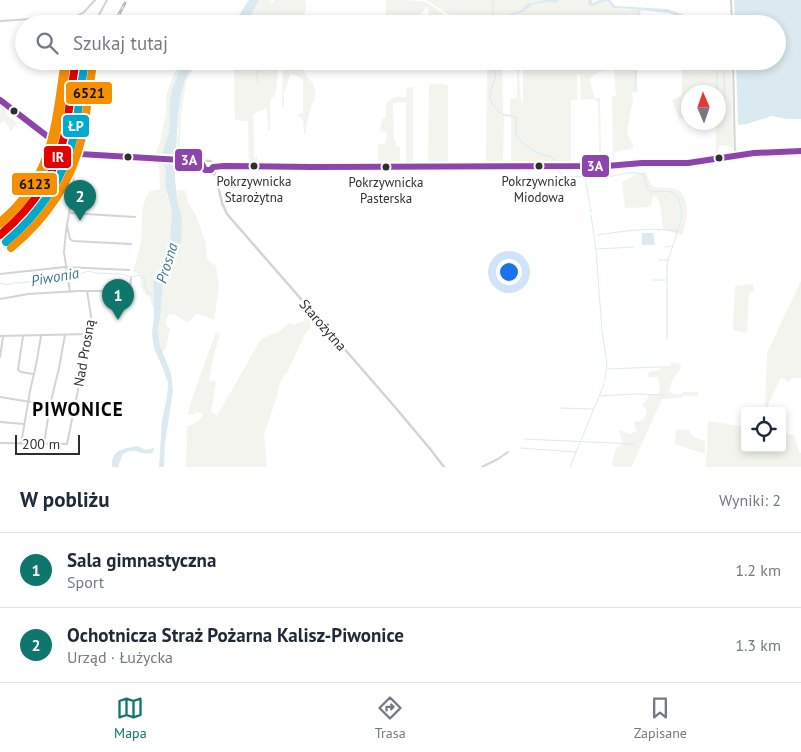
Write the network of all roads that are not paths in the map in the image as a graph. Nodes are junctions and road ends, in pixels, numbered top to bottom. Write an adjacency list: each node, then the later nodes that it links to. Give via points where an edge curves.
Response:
1 (95, 0): 4 (street)
2 (107, 0): 5 (street)
3 (731, 0): 6 (street)
4 (80, 15)
5 (99, 15)
6 (732, 15)
7 (15, 20): 8 (street)
8 (0, 21)
9 (79, 70): 13 (street, via 80,91 75,102)
10 (732, 70): 15 (street)
11 (0, 100): 13 (street)
12 (801, 151): 15 (street)
13 (70, 152): 14 (street)
14 (74, 153): 17 (street); 23 (street)
15 (735, 156): 20 (street, via 688,163 597,166)
16 (206, 161): 17 (street); 18 (street); 19 (street)
17 (198, 162): 18 (street)
18 (203, 166): 21 (street)
19 (213, 166): 20 (street); 21 (street); 22 (street, Starożytna)
20 (222, 166): 22 (street)
21 (210, 171): 22 (street)
22 (216, 175): 51 (street, Starożytna, via 227,214)
23 (70, 213): 24 (street); 25 (street)
24 (135, 217)
25 (67, 226): 26 (street, via 71,240); 27 (street)
26 (131, 244)
27 (65, 267): 28 (street); 29 (street); 31 (street)
28 (129, 270)
29 (0, 274)
30 (131, 278): 32 (street, via 130,291)
31 (70, 292): 32 (street); 33 (street, via 22,294)
32 (87, 292): 34 (street, Nad Prosną, via 91,316)
33 (0, 299)
34 (89, 334): 35 (street); 44 (street, Nad Prosną)
35 (65, 335): 38 (street); 43 (street)
36 (2, 336): 37 (street); 39 (street)
37 (23, 336): 38 (street); 40 (street, via 18,370)
38 (41, 336): 40 (street)
39 (0, 357)
40 (34, 374): 42 (street)
41 (0, 397): 42 (street)
42 (28, 402): 43 (street); 46 (street)
43 (50, 405): 44 (street); 49 (street)
44 (74, 409): 49 (street, Nad Prosną, via 67,444)
45 (0, 422): 46 (street)
46 (24, 424): 48 (street)
47 (0, 443): 48 (street)
48 (21, 444): 49 (street)
49 (44, 444)
50 (508, 452): 52 (street)
51 (444, 467)
52 (482, 467)

